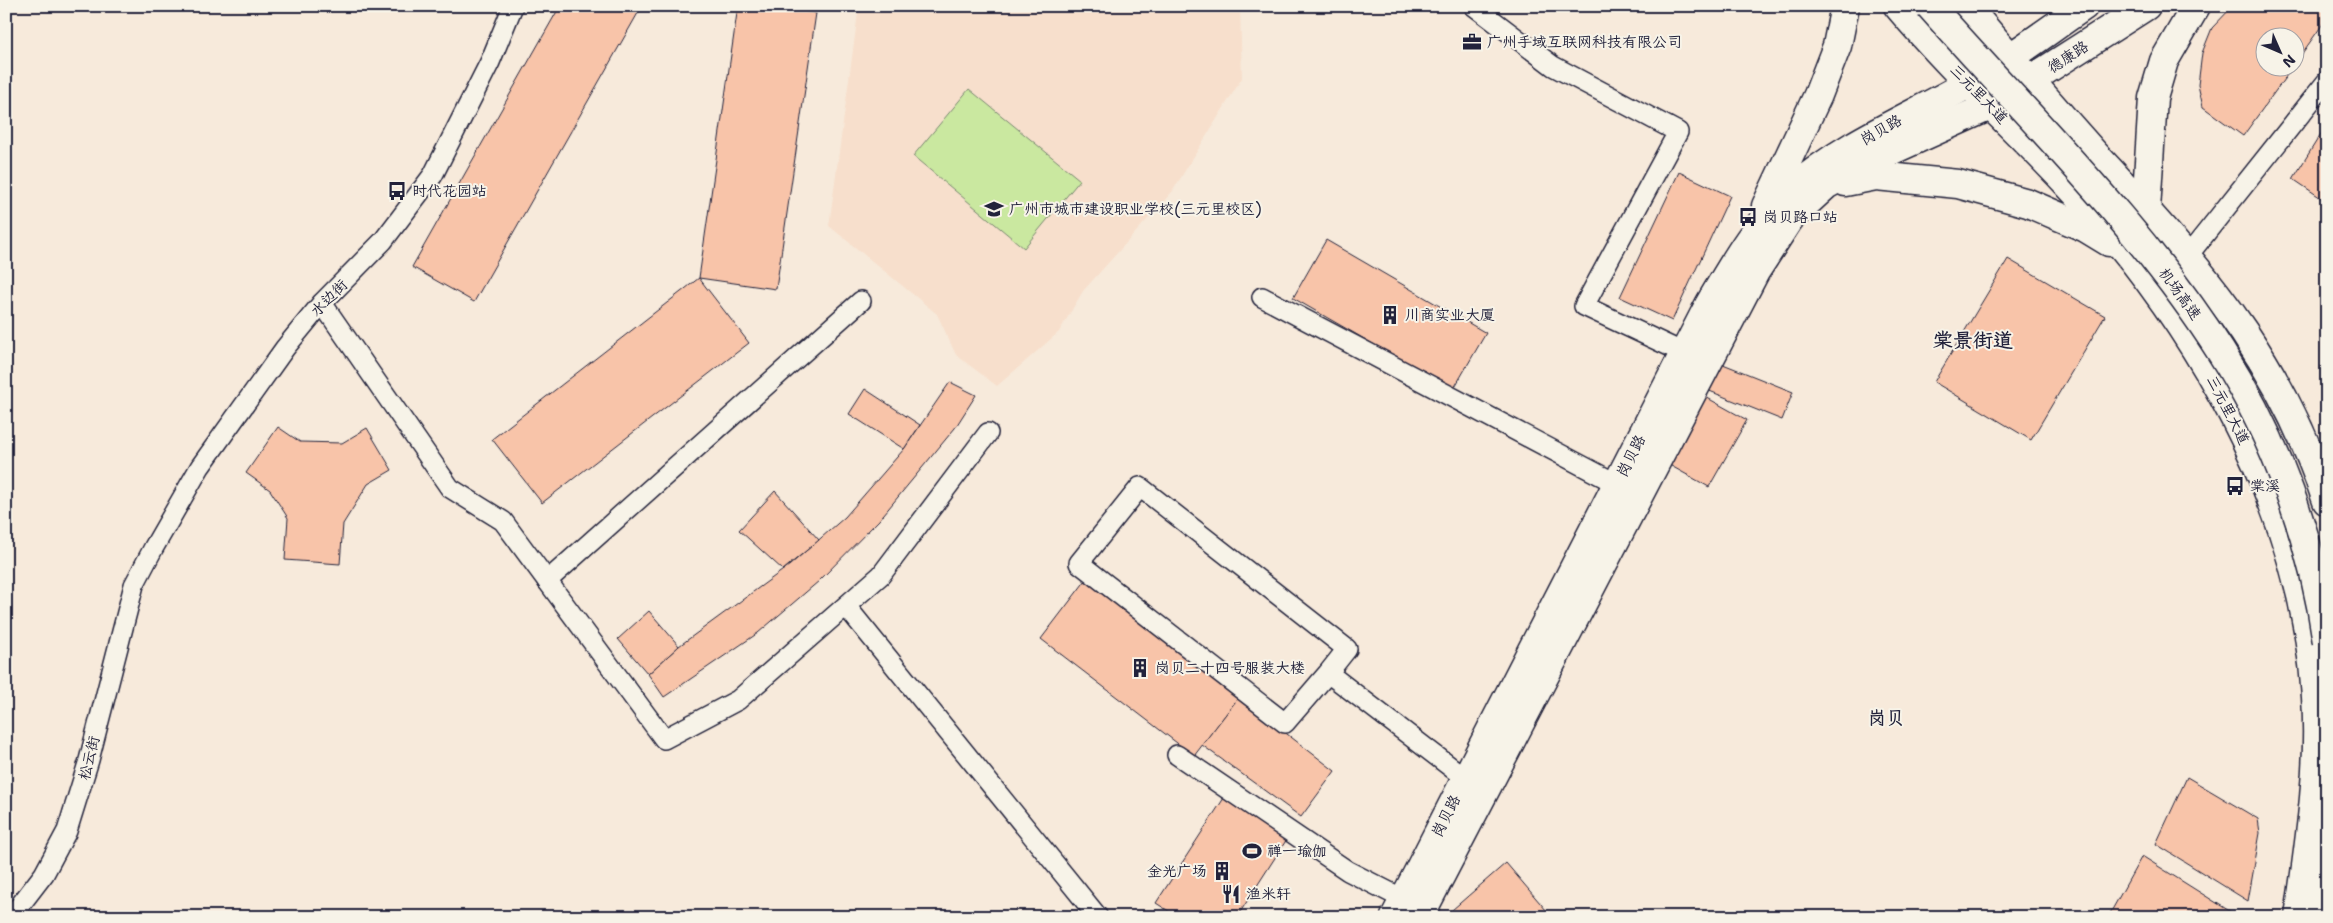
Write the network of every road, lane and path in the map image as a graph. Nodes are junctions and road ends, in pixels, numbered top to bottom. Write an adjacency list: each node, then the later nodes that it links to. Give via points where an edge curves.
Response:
1 (514, 6): 22 (street, 水边街, via 490,62 433,175 383,241)
2 (1474, 6): 23 (street, via 1553,66 1678,132 1584,306)
3 (1845, 6): 17 (main road, via 1837,46 1818,96)
4 (1898, 6): 13 (main road, 三元里大道)
5 (1930, 6): 30 (main road, 机场高速, bridge, via 2144,245 2222,352 2266,437 2297,515 2317,583)
6 (1966, 6): 10 (main road)
7 (2084, 6): 10 (main road)
8 (2146, 6): 11 (main road, 德康路)
9 (2196, 6): 16 (main road, via 2164,61 2153,98)
10 (2010, 56): 11 (main road); 13 (main road)
11 (2030, 81): 14 (main road, 德康路); 16 (main road)
12 (2327, 81): 18 (street)
13 (1968, 84): 14 (main road, 三元里大道); 17 (main road, 岗贝路, via 1862,140 1822,166 1792,190)
14 (1990, 106): 15 (main road, 岗贝路, via 1877,157); 19 (main road, 三元里大道, via 2066,182)
15 (1826, 185): 19 (main road, via 1876,176 1958,184 2028,203 2086,228); 35 (main road, 岗贝路, via 1790,218 1755,272)
16 (2146, 210): 18 (main road)
17 (1752, 234): 23 (main road, 岗贝路)
18 (2180, 251): 19 (main road, via 2162,242 2154,244); 26 (main road, via 2238,324 2264,364 2302,436)
19 (2133, 262): 38 (main road, 三元里大道, via 2176,319 2228,407 2277,515 2298,582 2312,654 2317,746)
20 (1262, 297): 25 (street)
21 (861, 301): 27 (street)
22 (322, 303): 27 (street, via 450,488 504,522); 28 (street, 水边街, via 284,348 223,432 177,505)
23 (1684, 353): 25 (main road, 岗贝路)
24 (988, 433): 29 (street, via 881,574)
25 (1617, 484): 33 (main road, 岗贝路)
26 (2327, 501)
27 (547, 582): 29 (street, via 664,739 738,700)
28 (134, 585): 36 (street, 松云街, via 67,831 44,874)
29 (846, 606): 37 (street)
30 (2327, 642)
31 (1328, 673): 31 (street, via 1285,723 1079,563 1140,487 1347,649); 33 (street)
32 (1177, 755): 35 (street)
33 (1466, 778): 35 (main road, 岗贝路)
34 (2327, 834): 39 (main road)
35 (1410, 911)
36 (11, 917)
37 (1098, 917)
38 (2299, 917)
39 (2315, 917)

